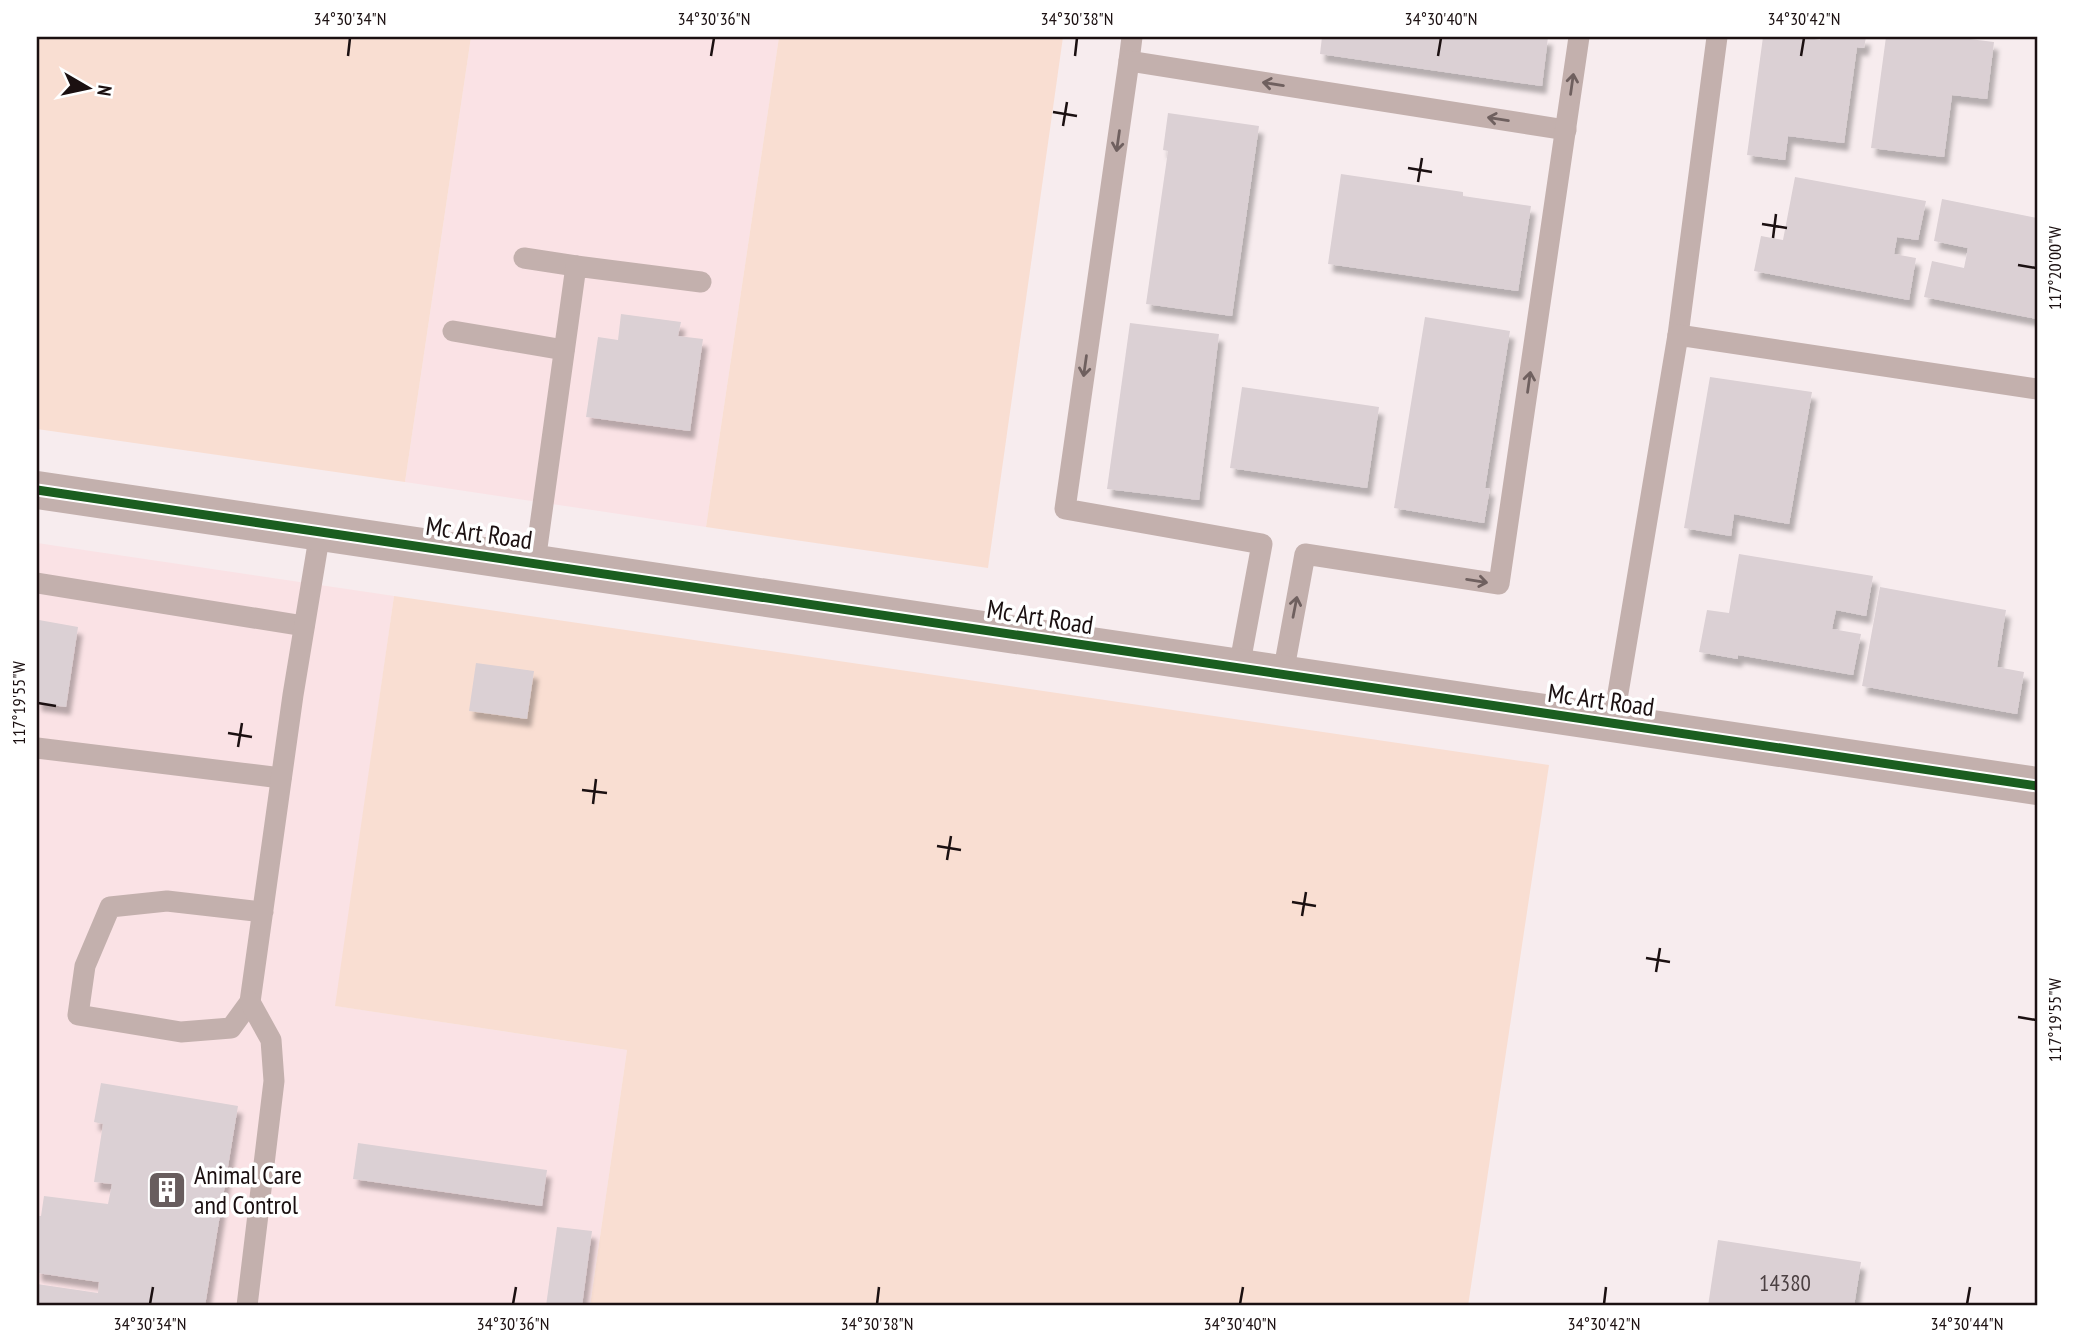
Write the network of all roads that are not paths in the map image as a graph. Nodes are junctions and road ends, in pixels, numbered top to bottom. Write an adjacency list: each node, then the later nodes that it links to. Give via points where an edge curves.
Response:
1 (1132, 37): 4 (lane)
2 (1579, 37): 5 (lane, one-way to 2)
3 (1717, 37): 10 (lane)
4 (1129, 61): 5 (lane, one-way to 4); 18 (lane, one-way to 18, via 1065,509 1262,544)
5 (1566, 130): 19 (lane, one-way to 5, via 1305,554 1499,584)
6 (524, 258): 7 (lane)
7 (576, 266): 8 (lane); 11 (lane)
8 (701, 282)
9 (453, 331): 11 (lane)
10 (1678, 335): 12 (lane); 20 (lane)
11 (564, 350): 15 (lane)
12 (2037, 389)
13 (37, 491): 14 (street, Mc Art Road)
14 (320, 532): 15 (street, Mc Art Road); 17 (lane)
15 (535, 562): 18 (street, Mc Art Road)
16 (37, 583): 17 (lane)
17 (304, 625): 22 (lane)
18 (1239, 668): 19 (street, Mc Art Road)
19 (1283, 674): 20 (street, Mc Art Road)
20 (1613, 723): 23 (street, Mc Art Road)
21 (37, 748): 22 (lane)
22 (281, 778): 24 (lane)
23 (2037, 786)
24 (263, 912): 25 (lane); 25 (lane, via 167,901 110,907 85,965 78,1015 181,1032 231,1028)
25 (250, 1002): 26 (lane, via 271,1040 274,1081)
26 (247, 1306)

